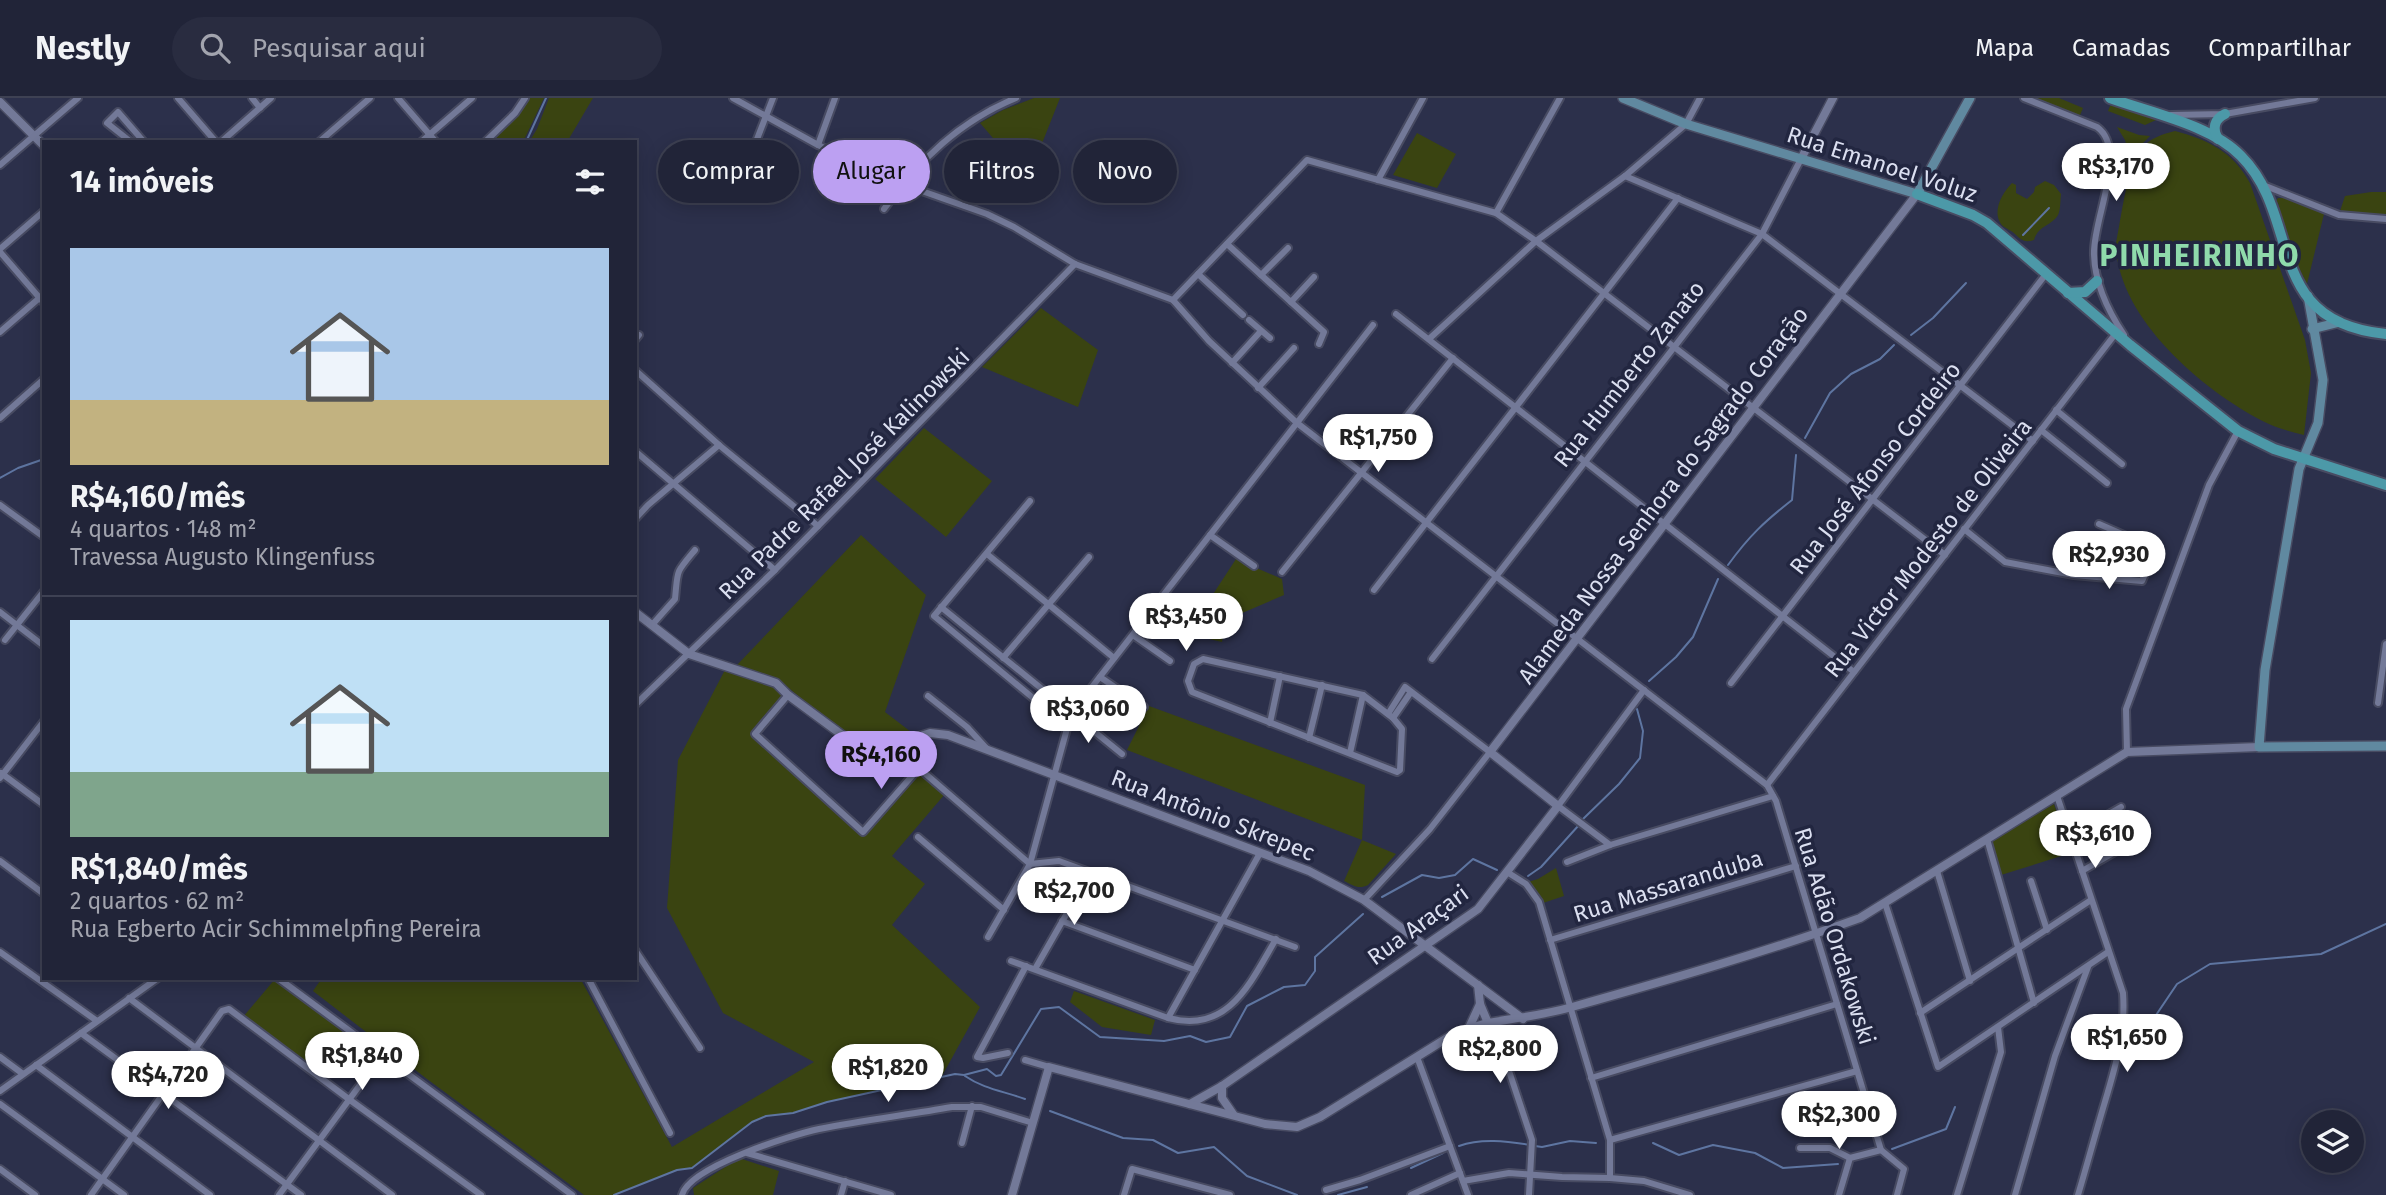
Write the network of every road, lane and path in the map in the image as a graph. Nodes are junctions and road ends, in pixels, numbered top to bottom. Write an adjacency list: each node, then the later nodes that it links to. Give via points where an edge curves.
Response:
1 (78, 98): 33 (street)
2 (178, 98): 37 (street)
3 (252, 98): 27 (street)
4 (271, 98): 27 (street)
5 (370, 98): 39 (street)
6 (398, 98): 32 (street)
7 (472, 98): 32 (street)
8 (525, 98): 42 (street)
9 (733, 98): 30 (street)
10 (773, 98): 30 (street)
11 (835, 98): 44 (street)
12 (990, 98): 25 (street)
13 (1016, 98): 25 (street)
14 (1423, 98): 51 (street)
15 (1560, 98): 59 (street)
16 (1623, 98): 31 (main road, Rua Emanoel Voluz)
17 (1700, 98): 31 (street)
18 (1833, 98): 48 (street, Rua Humberto Zanato)
19 (1970, 98): 54 (main road, Alameda Nossa Senhora do Sagrado Coração)
20 (2024, 98): 71 (street, via 2104,133 2111,166 2094,239)
21 (2111, 98): 29 (main road)
22 (2266, 98): 26 (street)
23 (2315, 98): 26 (street)
24 (0, 102): 33 (street)
25 (998, 105): 47 (street, via 968,122)
26 (2266, 106): 28 (street)
27 (260, 108): 38 (street)
28 (2225, 114): 29 (street); 34 (main road, via 2215,125)
29 (2159, 115): 34 (main road)
30 (766, 116): 43 (street); 45 (street)
31 (1686, 124): 48 (main road, Rua Emanoel Voluz); 50 (street)
32 (429, 135): 40 (street); 41 (street)
33 (33, 137): 46 (street); 49 (street)
34 (2218, 139): 52 (main road, via 2240,154)
35 (128, 140): 36 (street, via 107,123 118,112)
36 (142, 140)
37 (216, 140)
38 (220, 140)
39 (321, 140)
40 (423, 140)
41 (434, 140)
42 (487, 140)
43 (757, 140)
44 (820, 140)
45 (813, 142)
46 (42, 144)
47 (930, 154)
48 (1801, 159): 54 (main road, Rua Emanoel Voluz); 61 (street, Rua Humberto Zanato)
49 (0, 165)
50 (1625, 176): 55 (street); 62 (street)
51 (1378, 180): 59 (street); 63 (street, via 1307,160)
52 (2263, 185): 60 (street, via 2339,215); 75 (main road, via 2289,264)
53 (930, 194): 66 (street, via 986,214)
54 (1917, 194): 68 (main road, Rua Emanoel Voluz, via 1987,223); 74 (street, Alameda Nossa Senhora do Sagrado Coração)
55 (1678, 198): 61 (street); 72 (street)
56 (888, 203): 57 (street)
57 (884, 209)
58 (42, 213): 65 (street)
59 (1496, 213): 62 (street)
60 (2386, 219)
61 (1762, 233): 74 (street); 93 (street, Rua Humberto Zanato)
62 (1536, 241): 72 (street); 90 (street)
63 (1227, 244): 67 (street); 69 (street)
64 (1287, 248): 69 (street)
65 (0, 250): 76 (street)
66 (1075, 264): 77 (street); 125 (street, Rua Padre Rafael José Kalinowski)
67 (1198, 274): 77 (street); 80 (street)
68 (2046, 274): 73 (main road, Rua Emanoel Voluz); 99 (street, Rua José Afonso Cordeiro)
69 (1261, 275): 78 (street)
70 (1314, 277): 78 (street)
71 (2097, 281): 73 (main road, via 2085,292); 92 (street)
72 (1605, 293): 93 (street); 101 (street)
73 (2068, 293): 87 (main road, Rua Emanoel Voluz)
74 (1841, 294): 99 (street); 102 (street, Alameda Nossa Senhora do Sagrado Coração)
75 (2308, 296): 82 (main road); 84 (main road)
76 (42, 299): 86 (street)
77 (1173, 300): 96 (street)
78 (1291, 302): 91 (street, via 1324,332)
79 (1396, 314): 90 (street)
80 (1243, 315)
81 (1249, 320): 85 (street)
82 (2340, 322): 84 (main road); 88 (main road)
83 (1374, 325): 105 (street)
84 (2312, 329): 111 (main road, via 2323,380 2314,437)
85 (1261, 331): 89 (street); 96 (street)
86 (0, 332)
87 (2116, 333): 92 (main road, Rua Emanoel Voluz); 103 (street, Rua Victor Modesto de Oliveira)
88 (2386, 334)
89 (1270, 338)
90 (1429, 339): 95 (street)
91 (1318, 344)
92 (2130, 345): 107 (main road, Rua Emanoel Voluz)
93 (1674, 347): 102 (street); 112 (street, Rua Humberto Zanato)
94 (1294, 348): 100 (street)
95 (1453, 358): 101 (street); 114 (street)
96 (1232, 363): 100 (street)
97 (637, 372): 109 (street)
98 (42, 381): 104 (street)
99 (1960, 386): 108 (street); 118 (street, Rua José Afonso Cordeiro)
100 (1258, 388): 105 (street)
101 (1516, 408): 112 (street); 122 (street)
102 (1754, 408): 118 (street); 123 (street, Alameda Nossa Senhora do Sagrado Coração)
103 (2056, 410): 106 (street, Rua Victor Modesto de Oliveira); 113 (street)
104 (0, 418)
105 (1297, 423): 114 (street); 127 (street)
106 (2041, 430): 108 (street, Rua Victor Modesto de Oliveira); 115 (street)
107 (2238, 431): 111 (main road, Rua Emanoel Voluz); 183 (street, via 2209,485 2126,709)
108 (2033, 441): 126 (street, Rua Victor Modesto de Oliveira)
109 (719, 445): 116 (street); 125 (street)
110 (637, 453): 116 (street)
111 (2303, 459): 117 (main road, Rua Emanoel Voluz); 180 (main road, via 2264,670)
112 (1585, 462): 123 (street); 136 (street, Rua Humberto Zanato)
113 (2122, 464)
114 (1362, 473): 122 (street); 135 (street)
115 (2107, 483)
116 (673, 484): 121 (street); 134 (street)
117 (2386, 485)
118 (1872, 499): 131 (street); 144 (street, Rua José Afonso Cordeiro)
119 (1030, 501): 130 (street)
120 (2, 509): 128 (street)
121 (637, 517)
122 (1427, 523): 136 (street); 137 (street)
123 (1665, 524): 144 (street); 149 (street, Alameda Nossa Senhora do Sagrado Coração)
124 (2099, 524): 126 (street, via 2156,549 2142,581 2005,562)
125 (818, 526): 134 (street, Rua Padre Rafael José Kalinowski)
126 (1964, 530): 131 (street, Rua Victor Modesto de Oliveira)
127 (1210, 535): 133 (street); 139 (street)
128 (42, 536)
129 (695, 550): 147 (street, via 677,571 675,599)
130 (987, 554): 140 (street); 141 (street)
131 (1945, 555): 158 (street, Rua Victor Modesto de Oliveira)
132 (1089, 557): 140 (street)
133 (1254, 566)
134 (775, 570): 153 (street, Rua Padre Rafael José Kalinowski)
135 (1282, 572)
136 (1496, 576): 149 (street); 156 (street, Rua Humberto Zanato)
137 (1374, 590)
138 (42, 593): 146 (street)
139 (1162, 597): 145 (street); 148 (street)
140 (1049, 605): 154 (street); 155 (street)
141 (942, 607): 154 (street); 164 (street, via 934,616)
142 (0, 612): 146 (street)
143 (637, 614): 147 (street)
144 (1782, 616): 158 (street); 162 (street, Rua José Afonso Cordeiro)
145 (1194, 620)
146 (16, 625): 150 (street); 151 (street)
147 (652, 625): 153 (street)
148 (1133, 635): 155 (street); 157 (street)
149 (1577, 639): 165 (street); 182 (street, Alameda Nossa Senhora do Sagrado Coração)
150 (5, 640)
151 (42, 644)
152 (2386, 644): 170 (street)
153 (688, 654): 166 (street, Rua Antônio Skrepec, via 767,679); 169 (street, Rua Padre Rafael José Kalinowski)
154 (1003, 658): 161 (street)
155 (1114, 658): 160 (street)
156 (1432, 659)
157 (1170, 662)
158 (1854, 672): 189 (street, Rua Victor Modesto de Oliveira)
159 (1280, 676): 163 (street); 174 (street); 174 (street, via 1203,659 1194,664 1188,681 1192,692)
160 (1100, 677): 171 (street); 172 (street)
161 (1030, 680): 164 (street); 172 (street)
162 (1731, 683)
163 (1322, 685): 167 (street); 177 (street)
164 (1022, 689): 176 (street)
165 (1644, 690): 189 (street); 193 (street, Rua Araçari)
166 (789, 695): 178 (street, Rua Antônio Skrepec, via 857,746 876,749); 186 (street, via 755,734 863,832)
167 (1363, 695): 173 (street); 184 (street)
168 (928, 696): 181 (street)
169 (637, 703)
170 (2378, 703)
171 (1144, 708)
172 (1071, 714): 176 (street); 185 (street)
173 (1390, 716): 182 (street, via 1408,690); 184 (street, via 1403,733 1400,770)
174 (1270, 723): 177 (street)
175 (42, 724): 187 (street)
176 (1068, 727): 188 (street)
177 (1308, 738): 184 (street)
178 (892, 745): 181 (street, Rua Antônio Skrepec, via 936,733); 186 (street)
179 (2386, 746): 180 (main road)
180 (2259, 747): 183 (street)
181 (987, 749): 188 (street, Rua Antônio Skrepec)
182 (1490, 752): 193 (street); 211 (street, Alameda Nossa Senhora do Sagrado Coração, via 1430,829)
183 (2127, 752): 191 (street)
184 (1350, 753)
185 (1122, 754)
186 (919, 768): 203 (street)
187 (1, 775): 192 (street)
188 (1055, 776): 200 (street, Rua Antônio Skrepec); 203 (street)
189 (1767, 785): 190 (street, Rua Adão Ordakowski)
190 (1773, 796): 198 (street); 204 (street, Rua Adão Ordakowski)
191 (2057, 796): 195 (street); 197 (street)
192 (42, 804)
193 (1558, 806): 198 (street); 207 (street, Rua Araçari)
194 (2121, 807): 195 (street)
195 (2070, 836): 206 (street)
196 (918, 838): 214 (street)
197 (1987, 839): 205 (street); 224 (street)
198 (1611, 845): 202 (street)
199 (2115, 852): 206 (street)
200 (1260, 853): 211 (street, Rua Antônio Skrepec, via 1309,871); 215 (street)
201 (0, 861): 210 (street)
202 (1567, 862)
203 (1030, 864): 208 (street, via 1059,862); 214 (street)
204 (1796, 866): 218 (street, Rua Adão Ordakowski); 221 (street, Rua Massaranduba)
205 (1937, 871): 213 (street); 236 (street)
206 (2082, 871): 212 (street)
207 (1507, 872): 221 (street, via 1534,893); 222 (street, Rua Araçari, via 1478,909)
208 (1090, 873): 215 (street); 216 (street)
209 (2031, 881): 217 (street)
210 (42, 892)
211 (1364, 900): 222 (street, Rua Antônio Skrepec)
212 (2091, 900): 217 (street); 226 (street)
213 (1885, 903): 218 (street); 243 (street)
214 (1004, 910): 219 (street)
215 (1223, 920): 220 (street); 232 (street)
216 (1062, 921): 231 (street); 232 (street)
217 (2047, 930): 224 (street)
218 (1816, 934): 241 (street, Rua Adão Ordakowski); 242 (street)
219 (988, 937)
220 (1276, 939): 223 (street); 244 (street, via 1243,994 1226,1010 1203,1020)
221 (1550, 940): 242 (street)
222 (1426, 945): 237 (street, Rua Antônio Skrepec); 263 (street, Rua Araçari)
223 (1295, 947)
224 (2018, 948): 236 (street); 239 (street)
225 (0, 952): 246 (street)
226 (2108, 952): 230 (street); 315 (street, via 2123,993 2124,1024)
227 (637, 953): 251 (street)
228 (1011, 961): 229 (street)
229 (1026, 966): 231 (street); 253 (street, via 977,1057)
230 (2088, 966): 239 (street); 314 (street, via 2055,1056)
231 (1034, 969): 244 (street)
232 (1195, 970): 244 (street)
233 (156, 980): 238 (street)
234 (281, 980): 254 (street)
235 (589, 980): 272 (street)
236 (1970, 981): 243 (street)
237 (1478, 985): 240 (street); 245 (street, Rua Antônio Skrepec)
238 (129, 999): 246 (street); 252 (street)
239 (2034, 1003): 248 (street)
240 (1480, 1004): 247 (street); 249 (street)
241 (1837, 1004): 260 (street, Rua Adão Ordakowski); 262 (street)
242 (1570, 1008): 245 (street); 262 (street)
243 (1920, 1013): 248 (street, via 1938,1067)
244 (1168, 1018)
245 (1523, 1019): 247 (street)
246 (97, 1021): 250 (street)
247 (1491, 1023): 249 (street); 284 (street, via 1532,1141)
248 (1998, 1027): 313 (street, via 2001,1052)
249 (1468, 1030): 256 (street)
250 (81, 1032): 258 (street); 265 (street)
251 (700, 1048)
252 (195, 1049): 265 (street); 266 (street, via 229,1009); 274 (street)
253 (1007, 1053)
254 (382, 1055): 266 (street); 300 (street)
255 (0, 1057): 261 (street)
256 (1418, 1057): 270 (street, via 1297,1127); 277 (street)
257 (1025, 1060): 259 (street)
258 (36, 1065): 261 (street); 273 (street)
259 (1049, 1067): 268 (street); 271 (street)
260 (1857, 1071): 275 (street); 279 (street, Rua Adão Ordakowski)
261 (23, 1074): 264 (street)
262 (1591, 1078): 275 (street)
263 (1222, 1086): 268 (street, Rua Araçari); 270 (street, via 1224,1103)
264 (0, 1091)
265 (163, 1094): 273 (street); 289 (street)
266 (349, 1100): 274 (street); 299 (street)
267 (0, 1104): 286 (street)
268 (1191, 1104): 270 (street)
269 (972, 1106): 271 (street); 276 (street); 280 (street, via 816,1130)
270 (1236, 1116)
271 (1033, 1123): 304 (street)
272 (670, 1133)
273 (133, 1137): 286 (street); 295 (street)
274 (320, 1140): 289 (street); 298 (street)
275 (1610, 1140): 285 (street)
276 (962, 1143)
277 (1450, 1146): 283 (street); 290 (street)
278 (1800, 1148): 281 (street, via 1830,1148)
279 (1881, 1150): 281 (street); 312 (street, via 1904,1169)
280 (745, 1152): 287 (street); 301 (street, via 698,1175)
281 (1850, 1158): 311 (street)
282 (0, 1169): 292 (street)
283 (1460, 1173): 288 (street); 307 (street)
284 (1530, 1175): 285 (street); 288 (street, via 1509,1173); 309 (street)
285 (1610, 1178): 291 (street, via 1644,1181)
286 (103, 1179): 293 (street); 294 (street)
287 (845, 1181): 302 (street); 303 (street)
288 (1463, 1181): 308 (street)
289 (287, 1185): 296 (street); 297 (street)
290 (1326, 1190)
291 (1664, 1191): 310 (street)
292 (35, 1195)
293 (91, 1195)
294 (124, 1195)
295 (210, 1195)
296 (279, 1195)
297 (301, 1195)
298 (392, 1195)
299 (481, 1195)
300 (572, 1195)
301 (682, 1195)
302 (841, 1195)
303 (891, 1195)
304 (1012, 1195)
305 (1124, 1195): 306 (street, via 1132,1169)
306 (1230, 1195)
307 (1410, 1195)
308 (1468, 1195)
309 (1529, 1195)
310 (1690, 1195)
311 (1839, 1195)
312 (1897, 1195)
313 (1957, 1195)
314 (2015, 1195)
315 (2078, 1195)

